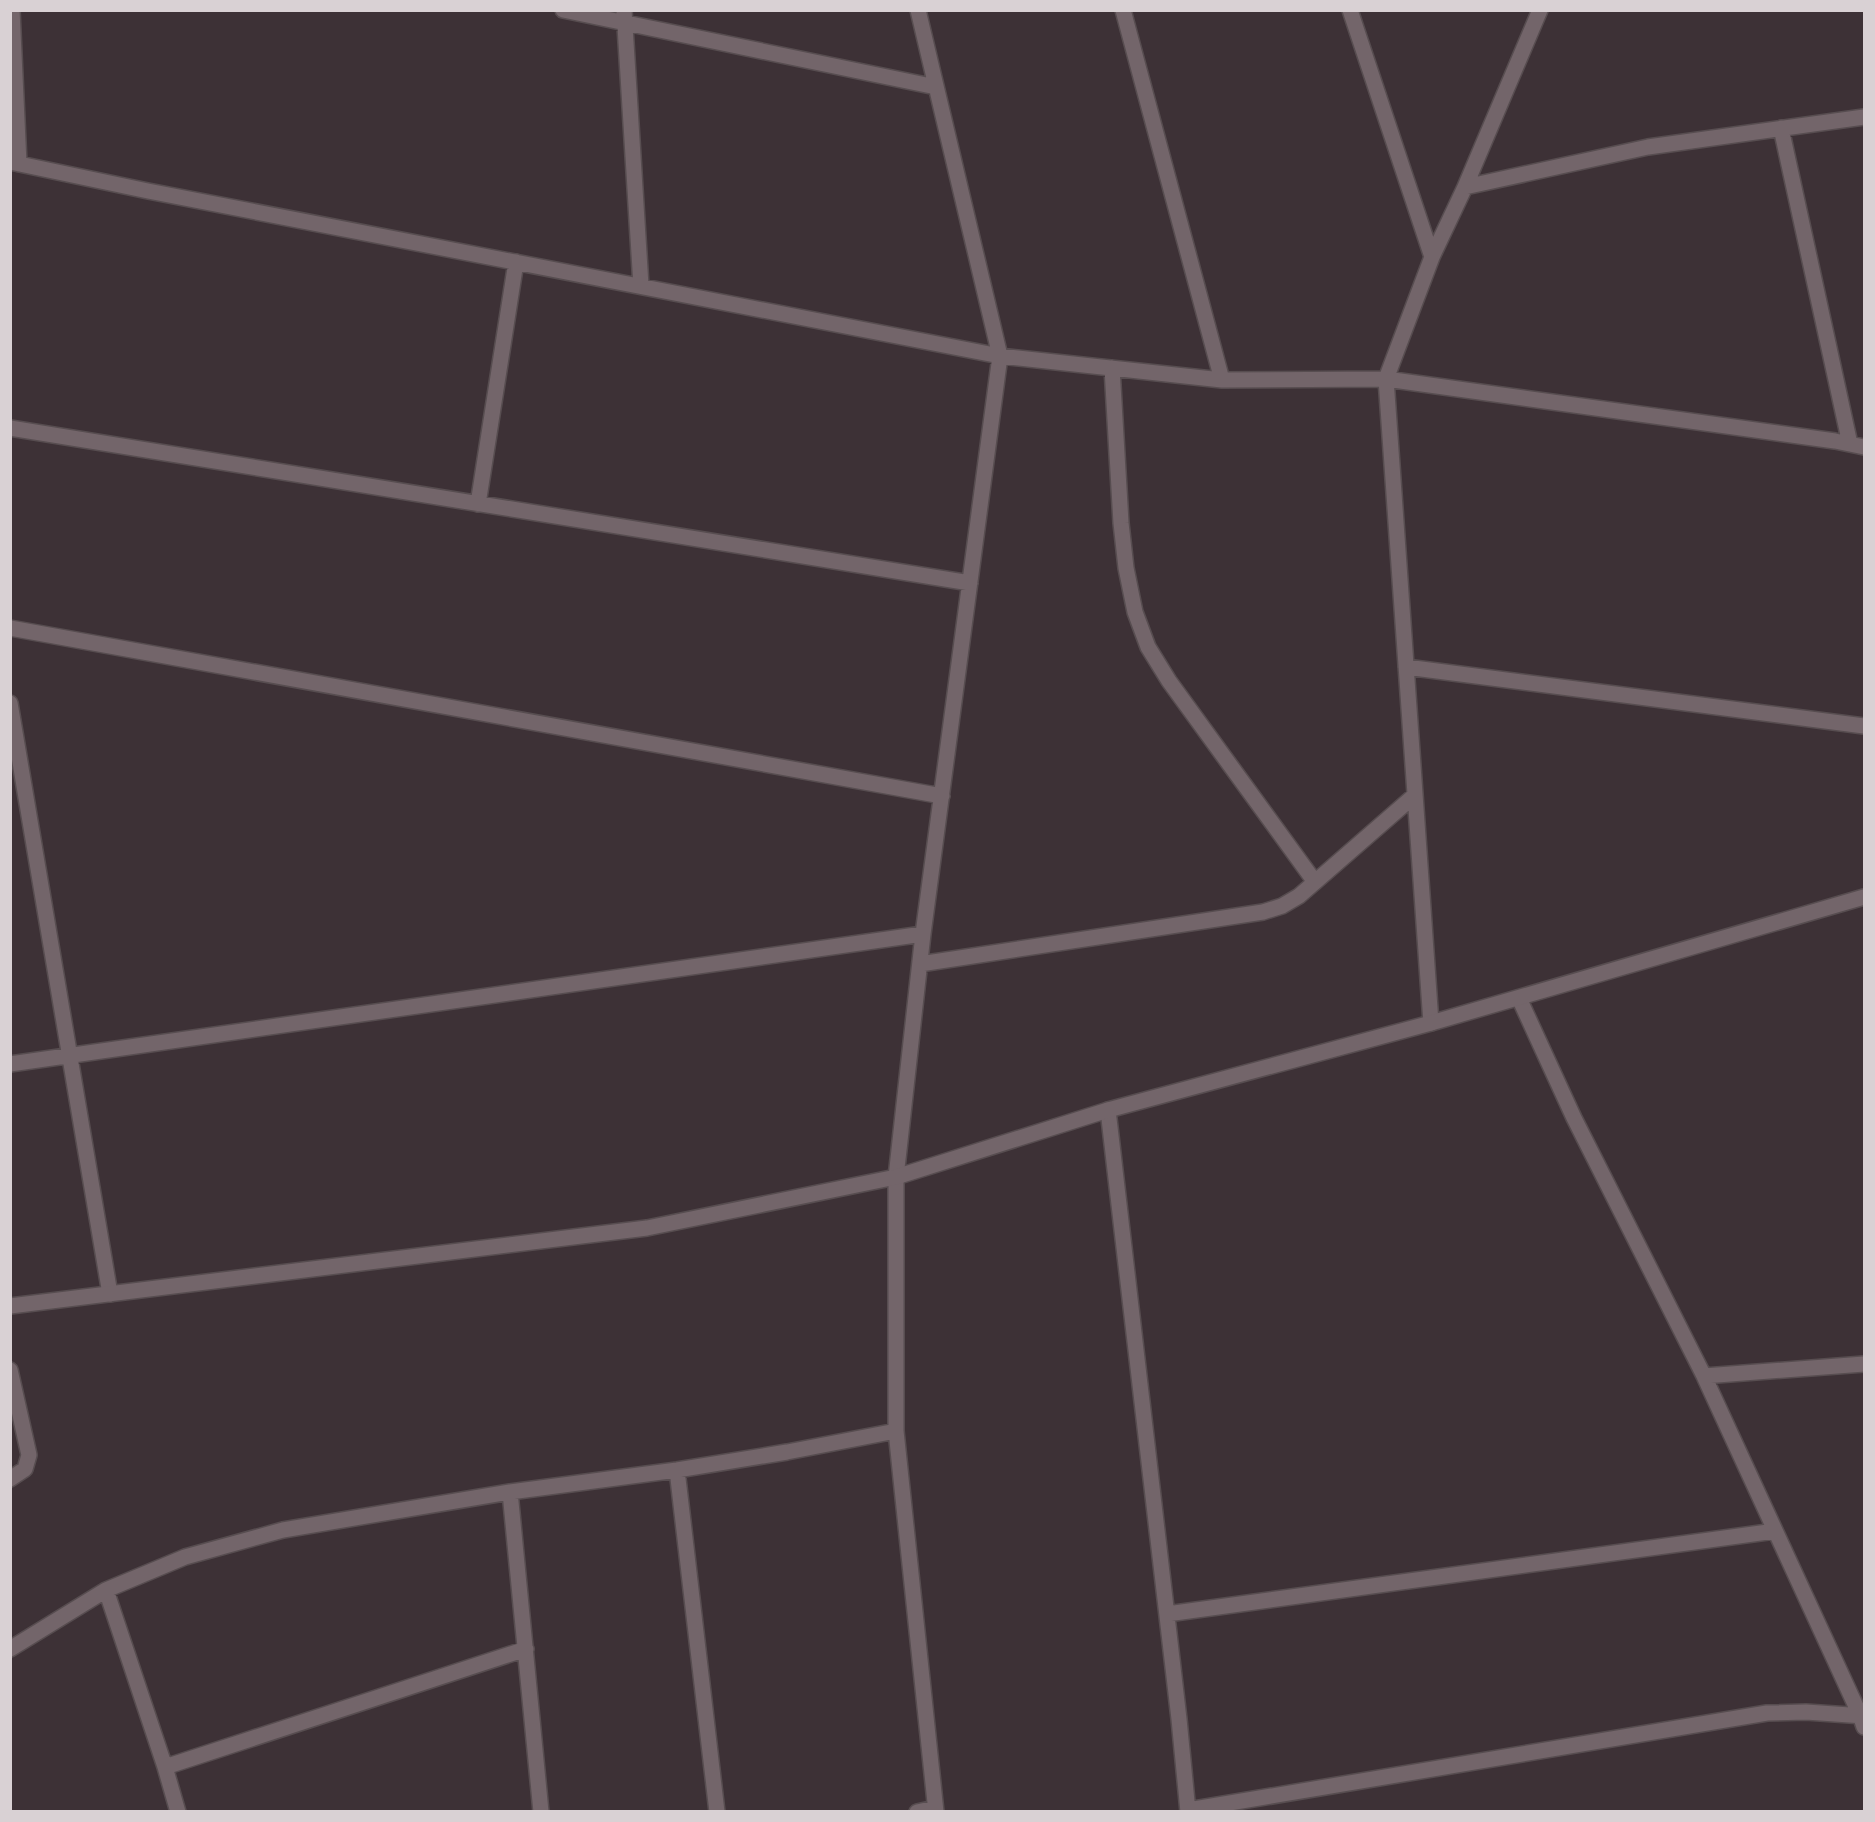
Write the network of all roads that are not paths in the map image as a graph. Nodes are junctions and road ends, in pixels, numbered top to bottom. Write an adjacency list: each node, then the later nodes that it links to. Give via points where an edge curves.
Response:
1 (12, 10): 11 (street)
2 (562, 10): 7 (street)
3 (918, 10): 8 (street)
4 (1123, 10): 19 (street)
5 (1350, 10): 13 (street)
6 (1540, 10): 12 (street)
7 (624, 17): 8 (street); 15 (street)
8 (936, 87): 16 (street)
9 (1864, 117): 10 (street)
10 (1781, 128): 12 (street, via 1648,147); 21 (street)
11 (15, 163): 14 (street)
12 (1465, 187): 13 (street)
13 (1432, 257): 18 (street)
14 (516, 262): 15 (street); 22 (street)
15 (640, 286): 16 (street)
16 (1000, 356): 17 (street); 23 (street)
17 (1112, 368): 19 (street); 30 (street, via 1125,556 1135,612 1148,647)
18 (1386, 379): 19 (street); 21 (street); 25 (street)
19 (1222, 380)
20 (10, 428): 22 (street)
21 (1857, 446)
22 (478, 504): 23 (street)
23 (970, 583): 29 (street)
24 (10, 628): 29 (street)
25 (1406, 667): 27 (street); 28 (street)
26 (10, 703): 36 (street)
27 (1864, 726)
28 (1415, 795): 30 (street); 35 (street)
29 (942, 796): 32 (street)
30 (1315, 882): 33 (street, via 1282,906 1263,912)
31 (1864, 897): 34 (street)
32 (923, 934): 33 (street); 36 (street)
33 (920, 964): 39 (street)
34 (1519, 998): 35 (street); 44 (street, via 1574,1118)
35 (1431, 1023): 38 (street)
36 (70, 1056): 37 (street); 40 (street)
37 (10, 1064)
38 (1108, 1110): 39 (street); 51 (street)
39 (896, 1177): 40 (street, via 646,1228); 45 (street)
40 (110, 1294): 41 (street)
41 (10, 1306)
42 (1864, 1364): 44 (street)
43 (10, 1371): 47 (street, via 29,1455 25,1469)
44 (1704, 1376): 49 (street)
45 (896, 1431): 46 (street); 56 (street)
46 (677, 1470): 48 (street); 60 (street)
47 (10, 1479)
48 (510, 1492): 50 (street, via 283,1530 185,1557); 53 (street)
49 (1775, 1531): 51 (street); 54 (street)
50 (106, 1590): 52 (street); 55 (street)
51 (1167, 1614): 57 (street)
52 (10, 1649)
53 (526, 1649): 55 (street); 59 (street)
54 (1863, 1719): 57 (street, via 1806,1712 1767,1713)
55 (165, 1767): 58 (street)
56 (935, 1810): 61 (street)
57 (1188, 1811)
58 (178, 1812)
59 (541, 1812)
60 (717, 1812)
61 (917, 1812)

